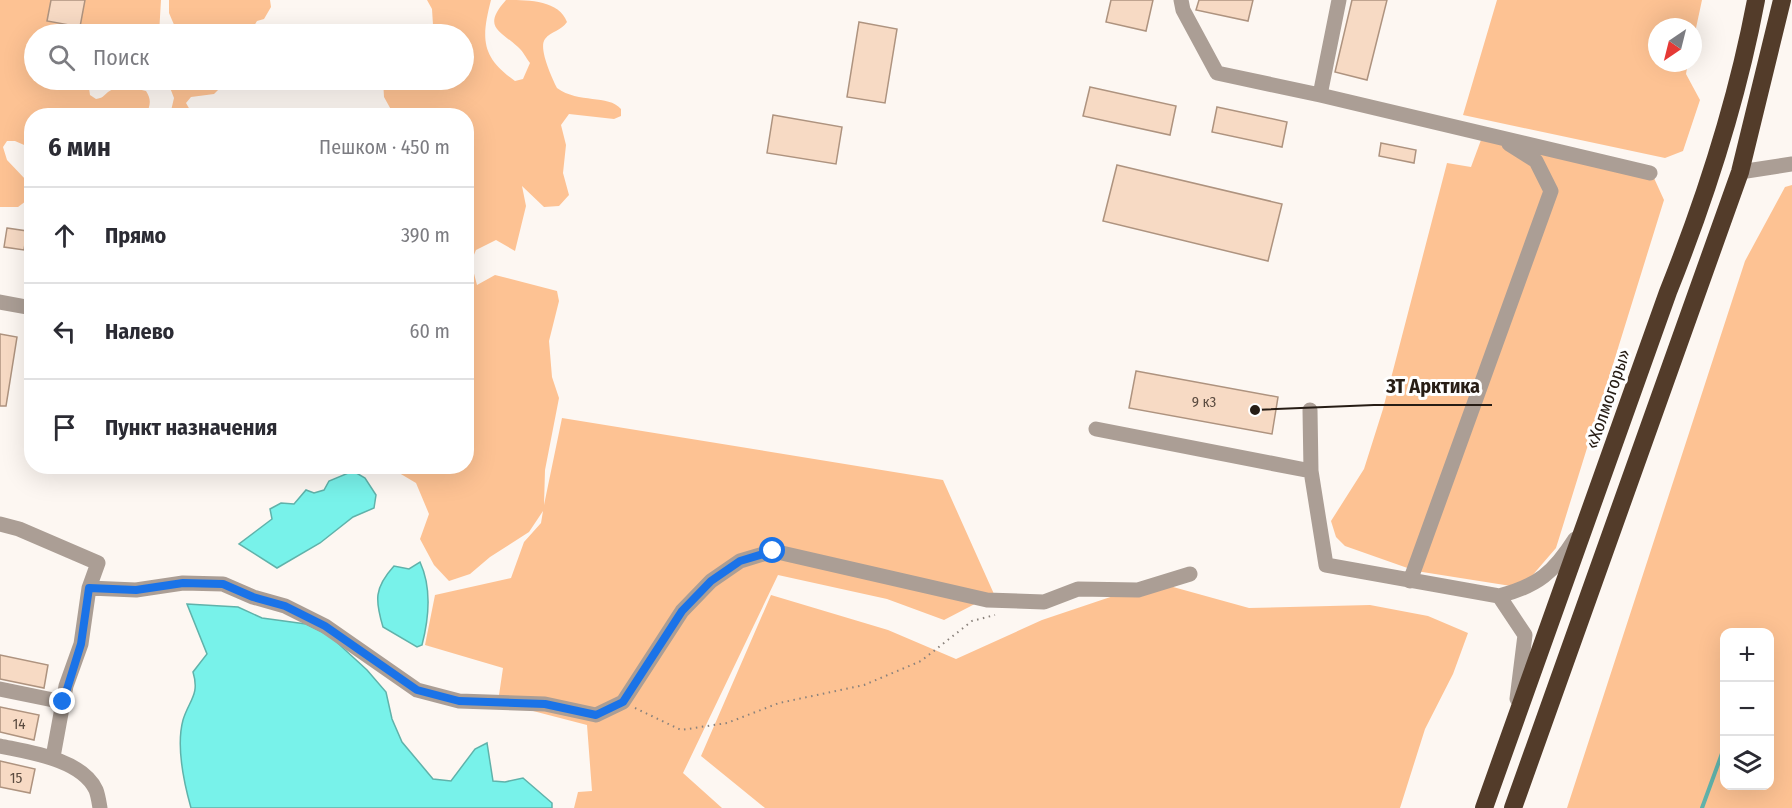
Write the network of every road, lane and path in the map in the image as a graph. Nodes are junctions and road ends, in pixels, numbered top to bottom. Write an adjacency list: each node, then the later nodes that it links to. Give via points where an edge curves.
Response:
1 (1180, 0): 5 (street, via 1217,73)
2 (1339, 0): 5 (street)
3 (1756, 0): 15 (highway, «Холмогоры», via 1717,157)
4 (1782, 0): 8 (highway)
5 (1320, 95): 6 (street)
6 (1496, 136): 9 (street); 18 (street, via 1536,161 1551,191)
7 (1792, 164): 8 (street)
8 (1740, 172): 30 (highway)
9 (1650, 173)
10 (0, 302): 11 (street)
11 (24, 306)
12 (1310, 410): 14 (street)
13 (1096, 429): 14 (street)
14 (1311, 471): 18 (street, via 1326,565)
15 (1590, 516): 20 (street, via 1543,579); 25 (highway, «Холмогоры»)
16 (0, 524): 19 (street, via 98,563)
17 (1190, 574): 24 (street, via 1138,590 1078,589 1044,602 987,600 773,551 740,561 711,581 682,611)
18 (1410, 581): 20 (street)
19 (89, 588): 23 (street, via 81,644); 24 (street, via 136,590 183,583 223,584 285,606 325,626 417,690 459,701 545,704 596,715)
20 (1499, 596): 25 (street, via 1525,635)
21 (1003, 613): 24 (path, via 972,621 921,661 864,686 779,703 727,723 681,729)
22 (0, 689): 23 (street)
23 (63, 702): 27 (street)
24 (623, 702)
25 (1509, 740): 29 (highway, «Холмогоры»)
26 (0, 746): 27 (street)
27 (53, 757): 28 (street, via 80,773 95,788)
28 (100, 808)
29 (1484, 808)
30 (1513, 808)

